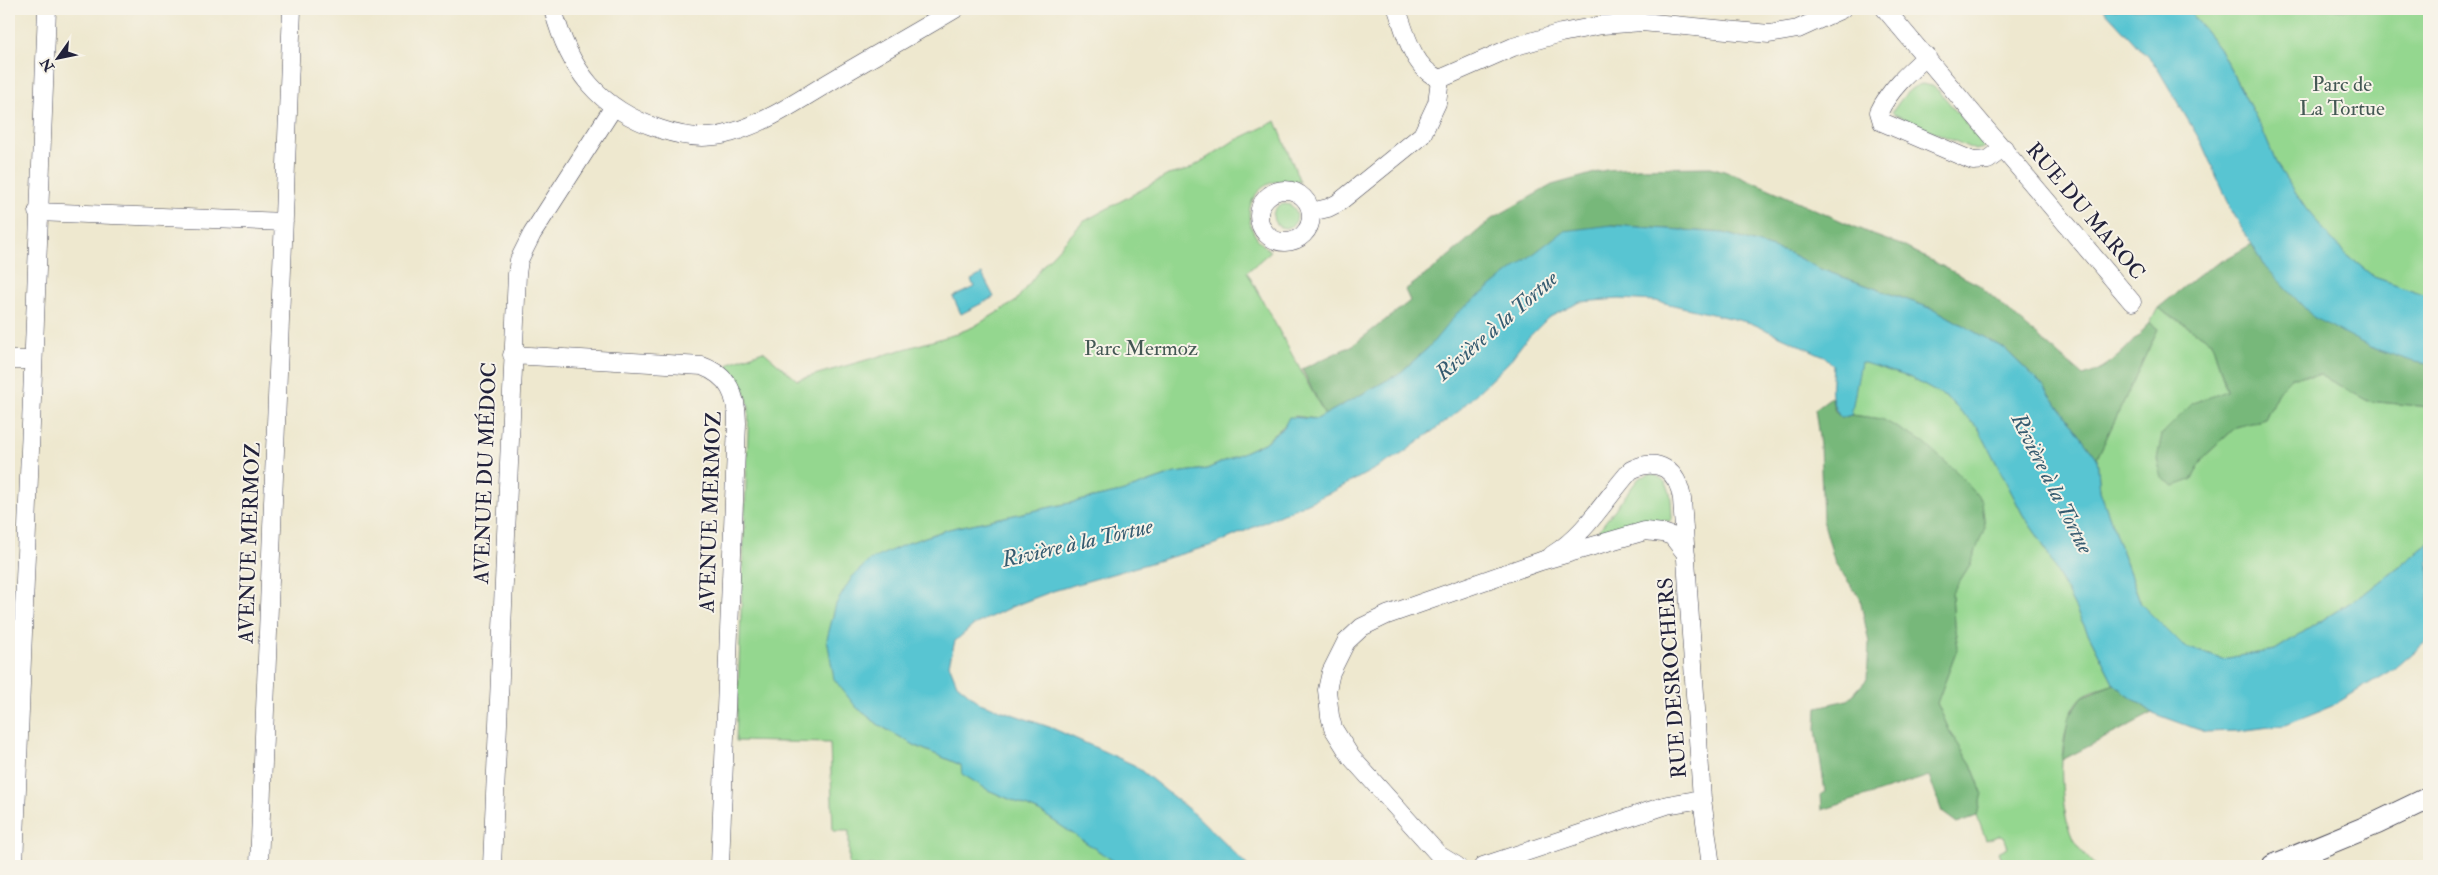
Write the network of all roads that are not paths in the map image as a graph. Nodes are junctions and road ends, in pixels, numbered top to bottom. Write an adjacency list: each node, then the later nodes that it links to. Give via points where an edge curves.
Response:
1 (46, 9): 13 (street)
2 (292, 9): 15 (street, AVENUE MERMOZ)
3 (553, 9): 11 (street, via 560,36 572,60 587,82)
4 (955, 9): 11 (street, via 764,120 728,134 688,136 644,124)
5 (1397, 9): 10 (street, via 1417,58 1427,71)
6 (1842, 9): 8 (street, via 1805,27 1769,34)
7 (1885, 9): 9 (street, RUE DU MAROC)
8 (1628, 15): 10 (street, via 1493,54)
9 (1927, 56): 12 (street, RUE DU MAROC); 12 (street, RUE DU MAROC, via 1885,102 1879,112 1882,122 1973,161 1988,160)
10 (1440, 78): 14 (street, via 1437,103 1422,135 1338,203)
11 (613, 108): 17 (street, AVENUE DU MÉDOC, via 532,234 519,260)
12 (2004, 148): 16 (street, RUE DU MAROC)
13 (37, 212): 15 (street); 19 (street)
14 (1311, 212)
15 (284, 222): 25 (street, AVENUE MERMOZ)
16 (2132, 302)
17 (512, 355): 26 (street, AVENUE DU MÉDOC); 27 (street, AVENUE MERMOZ, via 702,366 722,376 734,395 737,423)
18 (9, 360): 19 (street)
19 (32, 360): 24 (street)
20 (1686, 554): 21 (street, RUE DESROCHERS, via 1672,536 1645,532); 21 (street, RUE DESROCHERS, via 1680,485 1675,475 1666,469 1642,465 1631,470 1573,540); 23 (street, RUE DESROCHERS)
21 (1541, 561): 28 (street, RUE DESROCHERS, via 1371,621 1346,642 1331,672 1328,703 1340,742 1439,855)
22 (2429, 798): 31 (street)
23 (1702, 800): 29 (street, RUE DESROCHERS, via 1666,805); 30 (street, RUE DESROCHERS)
24 (14, 866)
25 (259, 866)
26 (492, 866)
27 (720, 866)
28 (1456, 866)
29 (1483, 866)
30 (1711, 866)
31 (2273, 866)

